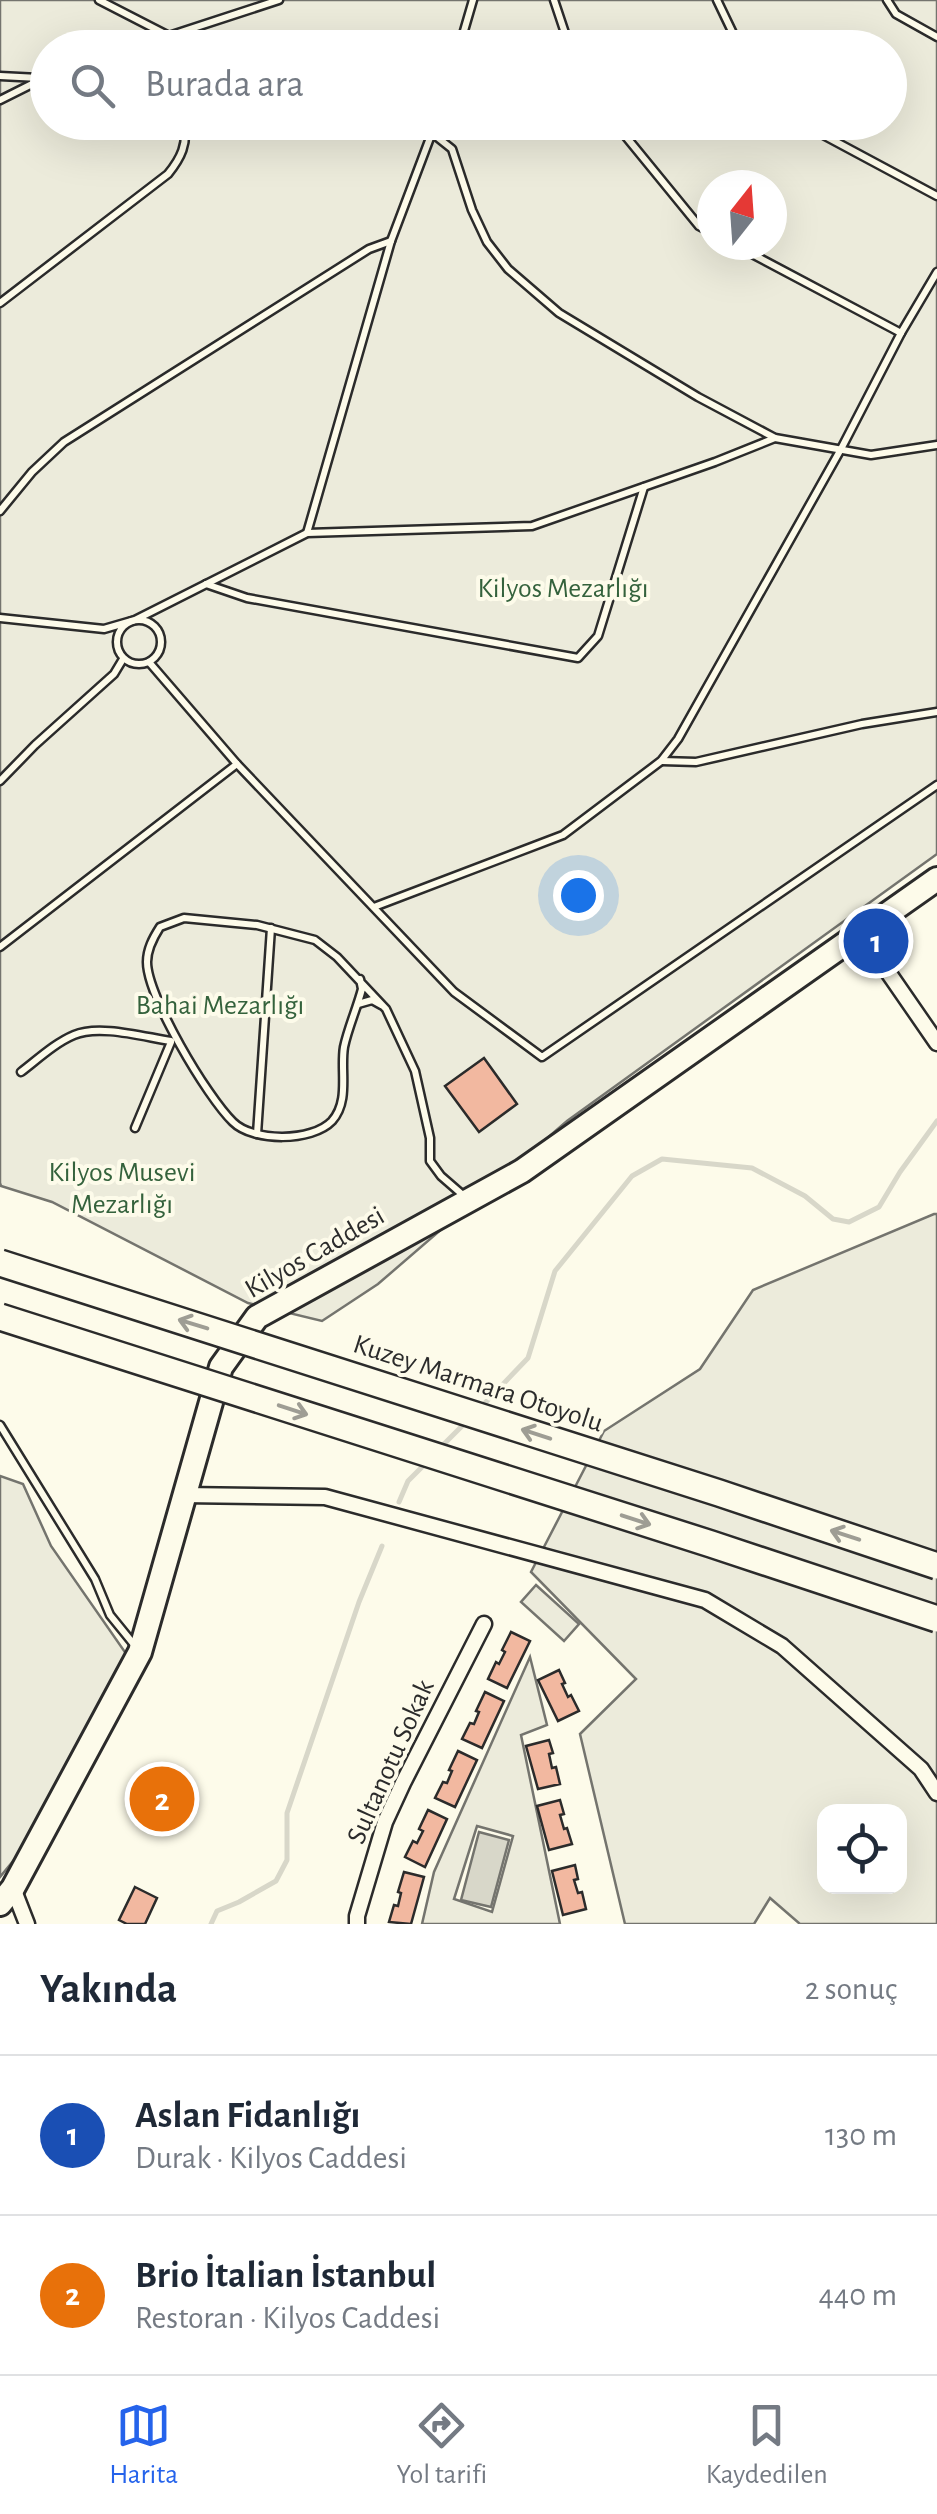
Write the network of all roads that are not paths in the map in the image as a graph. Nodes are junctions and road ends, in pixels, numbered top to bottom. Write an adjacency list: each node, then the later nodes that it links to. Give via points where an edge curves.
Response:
1 (99, 0): 7 (lane)
2 (280, 0): 8 (lane)
3 (473, 0): 9 (lane)
4 (554, 0): 10 (lane)
5 (717, 0): 11 (lane)
6 (887, 0): 12 (lane, via 896,14)
7 (156, 30)
8 (186, 30)
9 (464, 30)
10 (564, 30)
11 (731, 30)
12 (937, 37)
13 (0, 76): 14 (lane)
14 (30, 77)
15 (30, 84): 16 (lane)
16 (0, 100)
17 (185, 140): 27 (lane, via 168,174)
18 (429, 140): 24 (lane)
19 (440, 140): 29 (lane, via 452,150 487,242 508,269 559,313)
20 (629, 140): 23 (lane)
21 (833, 140): 22 (lane)
22 (937, 196)
23 (697, 224)
24 (391, 241): 33 (lane, via 368,249 64,442); 34 (lane)
25 (764, 260): 28 (lane)
26 (937, 272): 28 (lane)
27 (0, 303)
28 (900, 333): 31 (lane)
29 (775, 438): 31 (lane); 32 (lane)
30 (937, 445): 31 (lane, via 872,455)
31 (841, 450): 41 (lane)
32 (644, 487): 34 (lane, via 532,526); 35 (lane, via 598,636 578,658 246,598)
33 (0, 511)
34 (307, 533): 35 (lane)
35 (204, 584): 37 (lane)
36 (0, 618): 37 (lane, via 104,630)
37 (134, 620): 38 (lane, via 118,634); 39 (lane, via 160,634 161,649)
38 (123, 658): 39 (lane); 43 (lane)
39 (149, 662): 42 (lane)
40 (937, 712): 41 (lane, via 696,762)
41 (660, 760): 46 (lane, via 562,835)
42 (237, 764): 46 (lane); 49 (lane)
43 (0, 781)
44 (937, 784): 46 (lane, via 542,1058 454,992)
45 (937, 879): 48 (main road, Kilyos Caddesi)
46 (374, 907)
47 (272, 928): 50 (lane, via 315,940); 53 (lane, via 184,918 160,927 147,964); 57 (lane)
48 (861, 933): 54 (street); 58 (main road, Kilyos Caddesi, via 522,1170)
49 (0, 947)
50 (360, 979): 51 (lane); 52 (lane)
51 (358, 1004): 52 (lane, via 372,1000); 57 (lane, via 344,1047 342,1104 332,1121 315,1133)
52 (386, 1009): 58 (lane, via 415,1071 430,1161)
53 (172, 1037): 55 (lane, via 78,1033); 56 (lane); 57 (lane, via 235,1125)
54 (937, 1043)
55 (21, 1072)
56 (135, 1128)
57 (256, 1134)
58 (469, 1200): 62 (main road, Kilyos Caddesi, via 258,1317 221,1368)
59 (0, 1264): 63 (highway, Kuzey Marmara Otoyolu, one-way to 59, bridge)
60 (0, 1318): 64 (highway, one-way to 64, bridge)
61 (0, 1425): 66 (lane, via 95,1578 110,1615)
62 (183, 1495): 66 (main road, Kilyos Caddesi); 67 (street, via 326,1497 705,1600 782,1646 921,1768)
63 (937, 1566)
64 (937, 1619)
65 (484, 1624): 70 (street, Sultanotu Sokak, via 385,1822)
66 (140, 1652): 68 (main road, Kilyos Caddesi)
67 (937, 1794)
68 (7, 1896): 69 (street)
69 (27, 1924)
70 (357, 1924)

